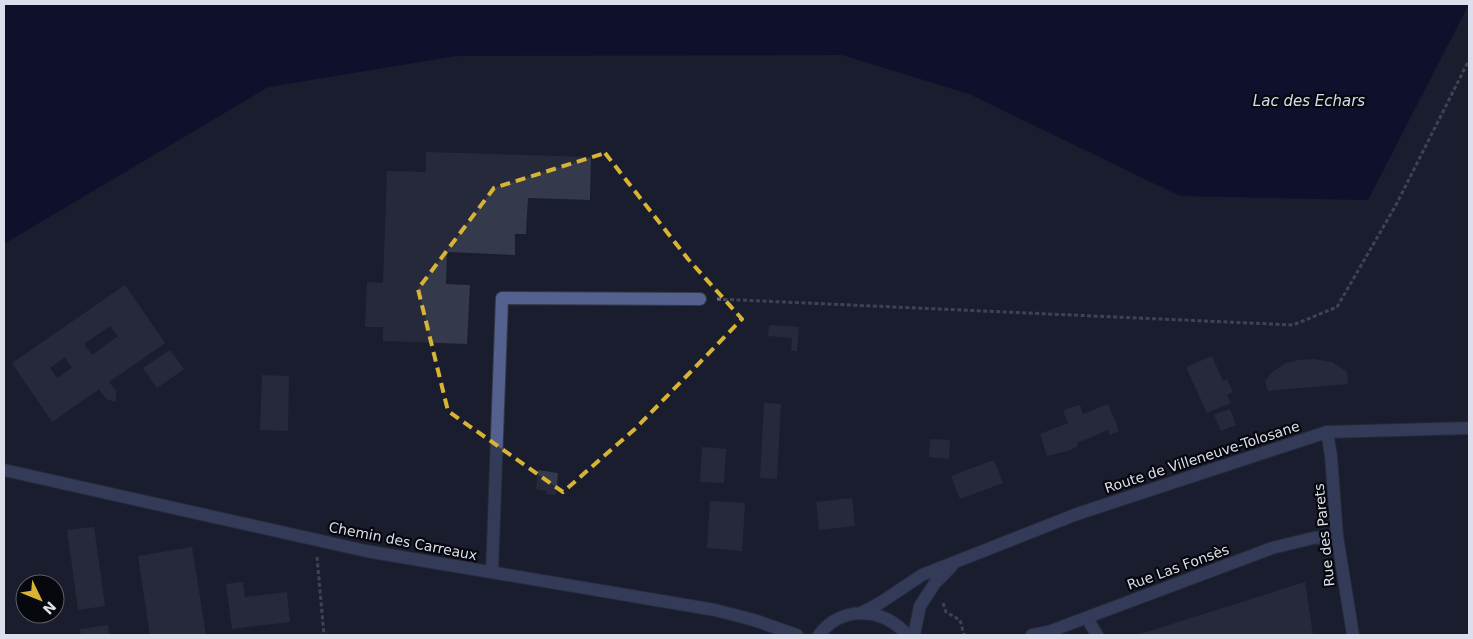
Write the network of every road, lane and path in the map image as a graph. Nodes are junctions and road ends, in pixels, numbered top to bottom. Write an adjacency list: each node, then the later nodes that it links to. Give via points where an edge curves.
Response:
1 (1469, 60): 2 (path, via 1396,205 1337,307 1293,325)
2 (700, 299): 9 (street, via 502,298)
3 (1469, 428): 4 (street, Route de Villeneuve-Tolosane)
4 (1327, 432): 6 (street, Rue des Parets); 8 (street, Route de Villeneuve-Tolosane, via 1077,514)
5 (4, 470): 7 (street, Chemin des Carreaux)
6 (1337, 536): 12 (street, Rue Las Fonsès, via 1272,548); 21 (street, Rue des Parets)
7 (315, 539): 9 (street, Chemin des Carreaux); 13 (path)
8 (954, 563): 11 (street, Route de Villeneuve-Tolosane, via 922,575); 17 (street, Route de Villeneuve-Tolosane, via 920,606)
9 (492, 572): 14 (street, Chemin des Carreaux, via 716,610)
10 (942, 599): 18 (path, via 946,612 960,620)
11 (863, 612): 15 (street, via 835,620); 16 (street, via 887,618)
12 (1087, 618): 19 (street, Rue Las Fonsès); 20 (street)
13 (324, 635)
14 (797, 635)
15 (819, 635)
16 (907, 635)
17 (914, 635)
18 (964, 635)
19 (1032, 635)
20 (1097, 635)
21 (1353, 635)

